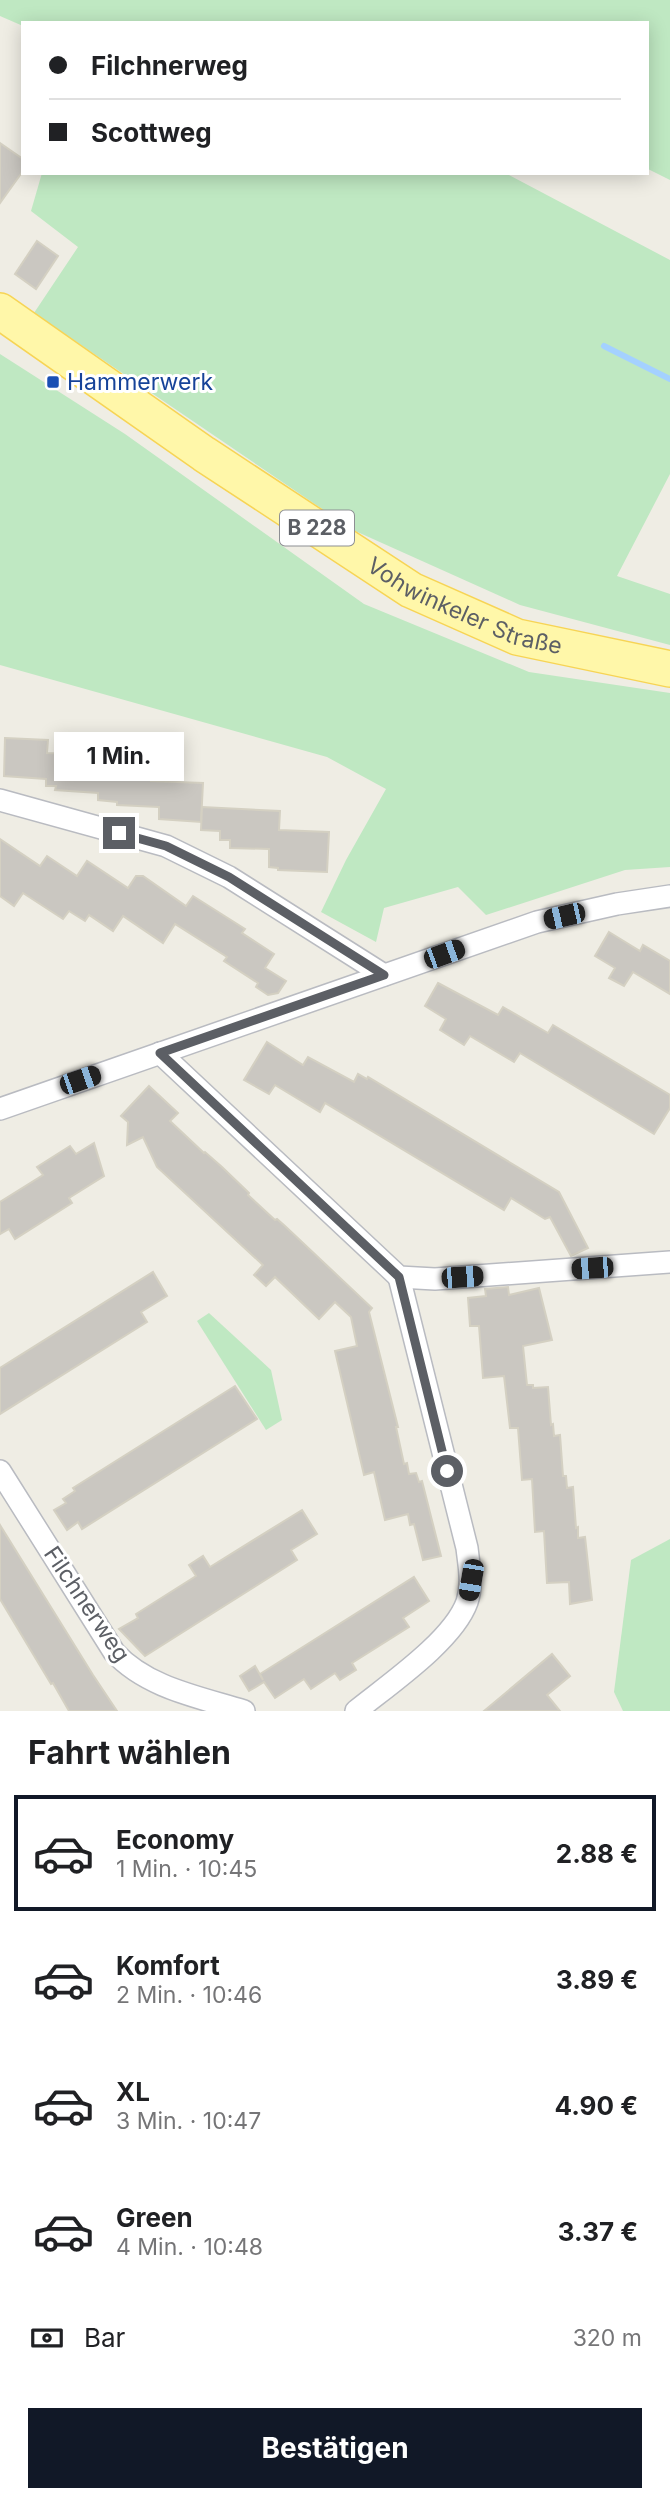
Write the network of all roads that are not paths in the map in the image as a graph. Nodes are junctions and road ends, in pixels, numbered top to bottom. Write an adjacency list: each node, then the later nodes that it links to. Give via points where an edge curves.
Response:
1 (0, 311): 2 (main road, Vohwinkeler Straße / B 228, via 204,454 411,590 517,637)
2 (670, 669)
3 (0, 800): 5 (street, via 166,846 229,877)
4 (670, 896): 5 (street, via 537,922)
5 (384, 975): 6 (street)
6 (160, 1053): 7 (street); 9 (street)
7 (0, 1109)
8 (670, 1262): 9 (street, via 435,1279)
9 (399, 1277): 12 (street, via 467,1548 471,1580 467,1601 453,1626)
10 (0, 1471): 11 (street, Filchnerweg, via 127,1666 170,1687)
11 (244, 1711)
12 (356, 1711)

